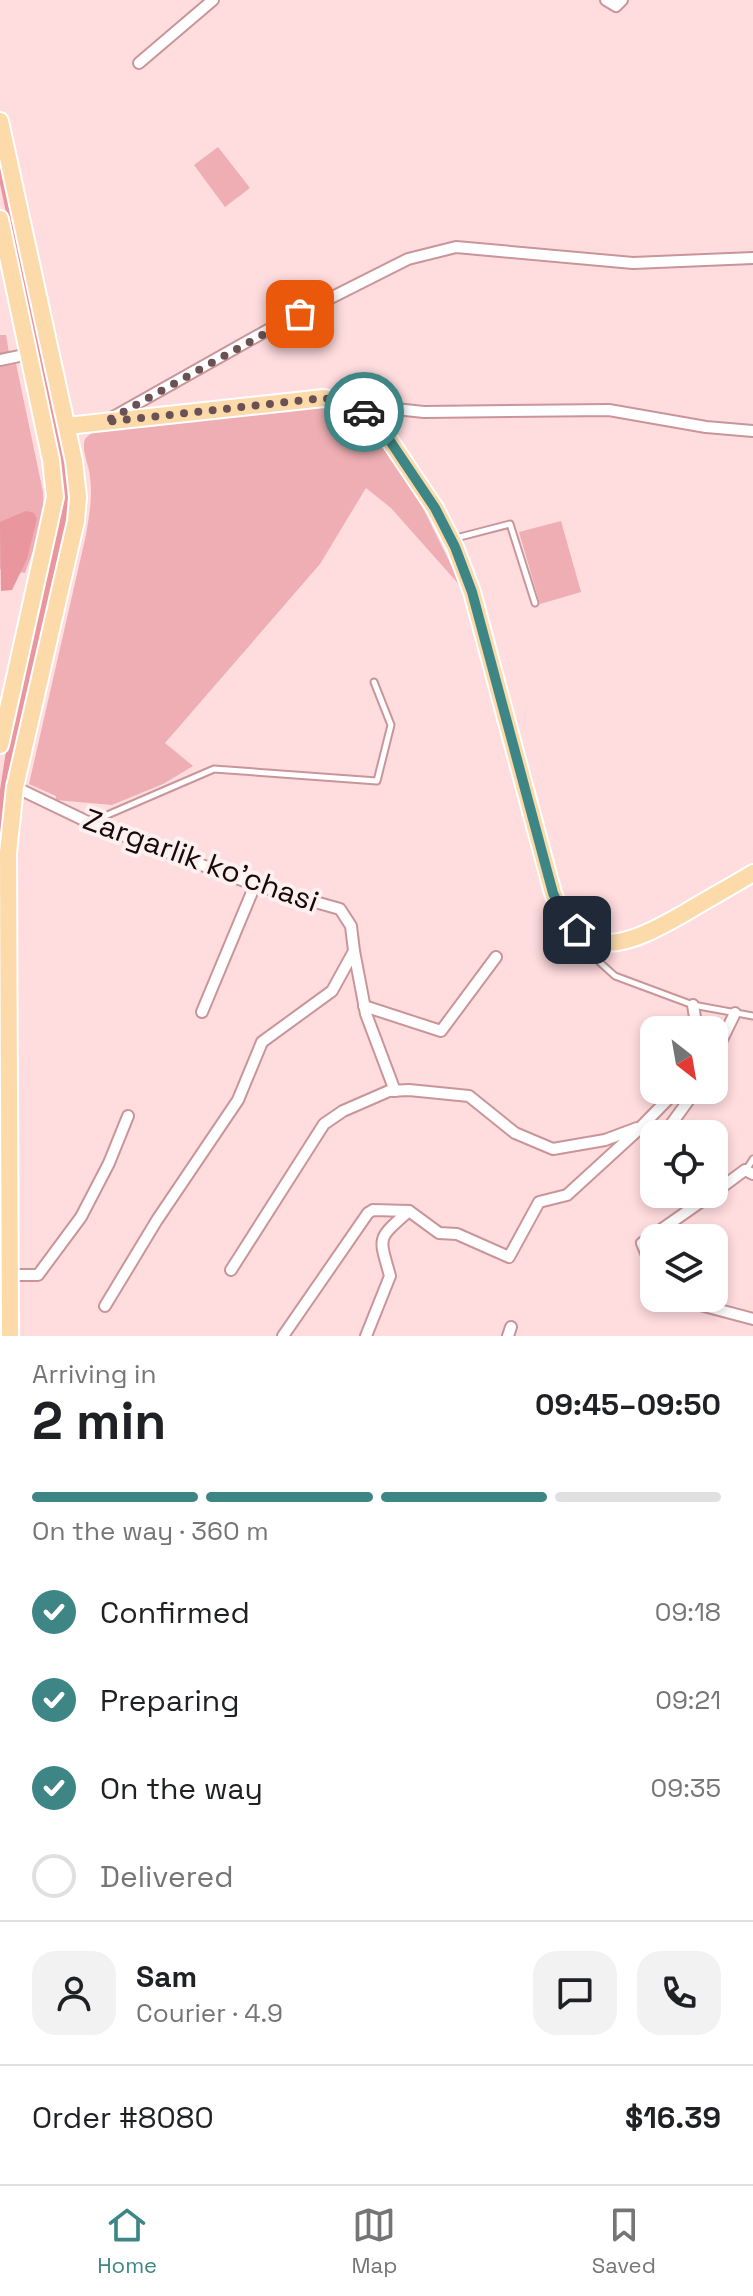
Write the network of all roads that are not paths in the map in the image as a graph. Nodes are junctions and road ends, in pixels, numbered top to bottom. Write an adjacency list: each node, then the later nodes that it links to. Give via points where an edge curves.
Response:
1 (213, 0): 4 (street)
2 (606, 0): 3 (street, via 616,6)
3 (622, 0)
4 (139, 63)
5 (0, 121): 6 (main road)
6 (3, 150): 13 (main road)
7 (0, 219): 9 (main road)
8 (753, 258): 12 (street, via 633,263 456,247 408,259 273,327)
9 (29, 354): 10 (street); 18 (main road, via 55,497)
10 (1, 359)
11 (352, 405): 12 (main road, via 324,398); 14 (street, via 424,412 609,410); 15 (main road, via 376,420)
12 (105, 422): 13 (main road)
13 (67, 426): 19 (main road, via 77,479 76,521)
14 (753, 431)
15 (451, 540): 16 (lane, via 510,524); 23 (main road, via 472,592 553,893)
16 (535, 603)
17 (374, 682): 20 (lane, via 391,725 377,781 214,769)
18 (1, 738)
19 (15, 787): 20 (street, Zargarlik ko'chasi); 46 (main road, via 8,853)
20 (90, 823): 22 (street, Zargarlik ko'chasi)
21 (753, 873): 23 (main road, via 640,938 599,943)
22 (255, 885): 24 (street, Zargarlik ko'chasi, via 340,909 351,926); 28 (street)
23 (577, 930): 26 (lane, via 615,976)
24 (354, 951): 27 (street); 47 (street, via 332,991 262,1042 238,1100)
25 (496, 957): 27 (street, via 441,1031)
26 (693, 1005): 29 (lane); 30 (street)
27 (364, 1006): 33 (street)
28 (202, 1012)
29 (735, 1013): 31 (lane); 32 (street)
30 (695, 1016)
31 (753, 1016)
32 (728, 1027)
33 (395, 1091): 37 (street, via 469,1096 515,1133 553,1149); 45 (street, via 324,1124)
34 (664, 1104): 36 (street)
35 (128, 1116): 46 (street, via 81,1217 38,1275)
36 (649, 1120)
37 (640, 1128)
38 (640, 1129): 43 (street, via 567,1195 539,1202 509,1257 457,1234 439,1233)
39 (753, 1159): 40 (lane)
40 (749, 1172): 41 (street)
41 (728, 1184)
42 (692, 1208): 44 (street)
43 (409, 1211): 51 (street, via 373,1210 362,1219); 52 (street, via 385,1233 381,1251 390,1276)
44 (669, 1224)
45 (231, 1270)
46 (11, 1275): 50 (main road)
47 (105, 1306)
48 (727, 1312): 49 (street)
49 (753, 1319)
50 (7, 1327)
51 (283, 1336)
52 (366, 1336)

